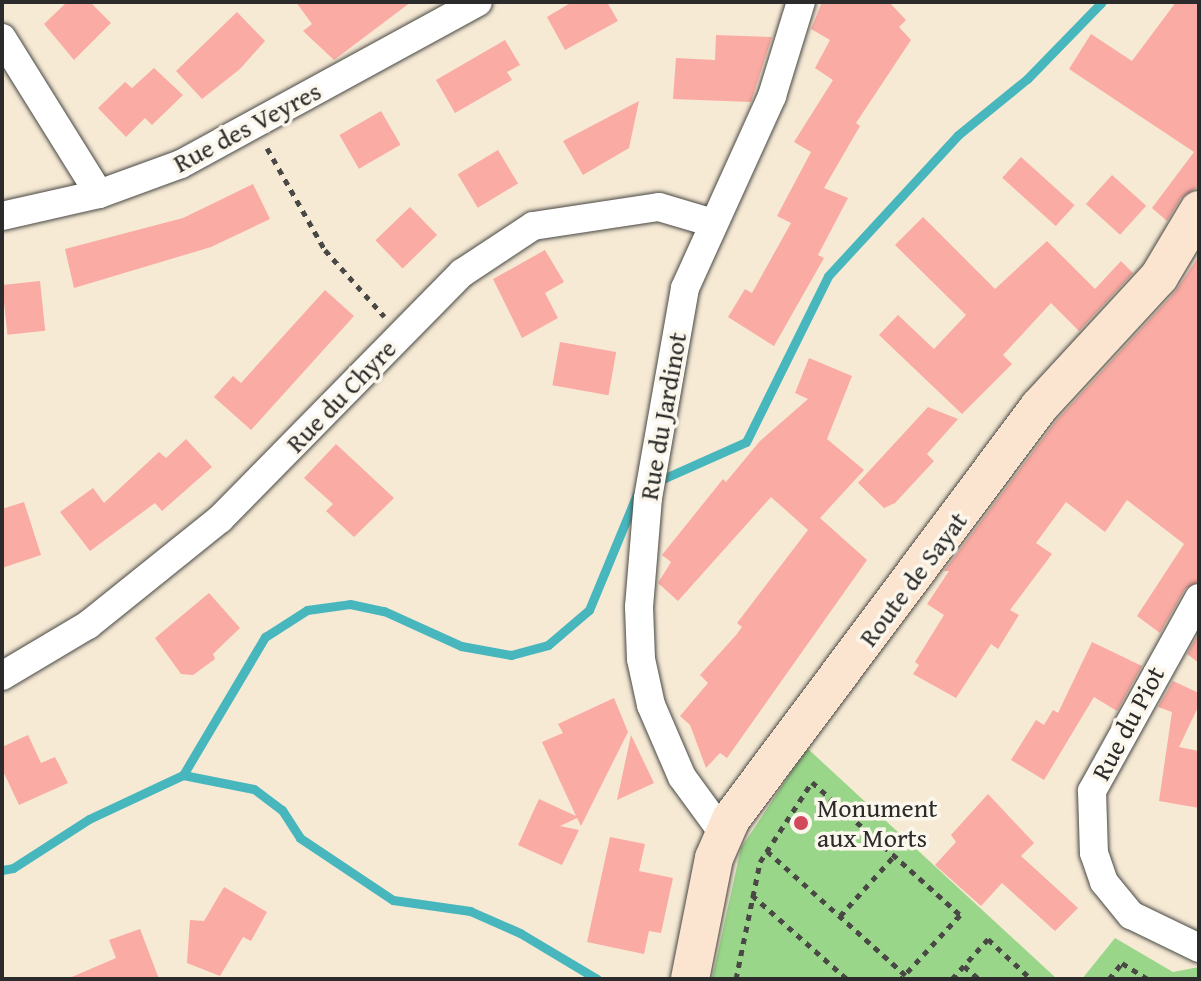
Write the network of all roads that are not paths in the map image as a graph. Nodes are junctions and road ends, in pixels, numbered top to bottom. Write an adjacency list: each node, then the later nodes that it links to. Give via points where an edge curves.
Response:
1 (478, 2): 4 (street, Rue des Veyres, via 181,164)
2 (801, 2): 7 (street, Rue du Jardinot, via 772,96)
3 (2, 38): 4 (street)
4 (99, 194): 6 (street, Rue des Veyres)
5 (1199, 210): 10 (street, Route de Sayat, via 1159,277 1039,407)
6 (2, 216)
7 (713, 223): 9 (street, Rue du Chyre, via 659,207 533,226 462,273 220,519 88,625); 10 (street, Rue du Jardinot, via 685,288 653,462 639,607 641,659 651,705 682,777)
8 (1199, 598): 11 (street, Rue du Piot, via 1092,791 1094,853 1104,882 1131,915)
9 (2, 676)
10 (723, 833): 12 (street, Route de Sayat)
11 (1199, 948)
12 (690, 979)

